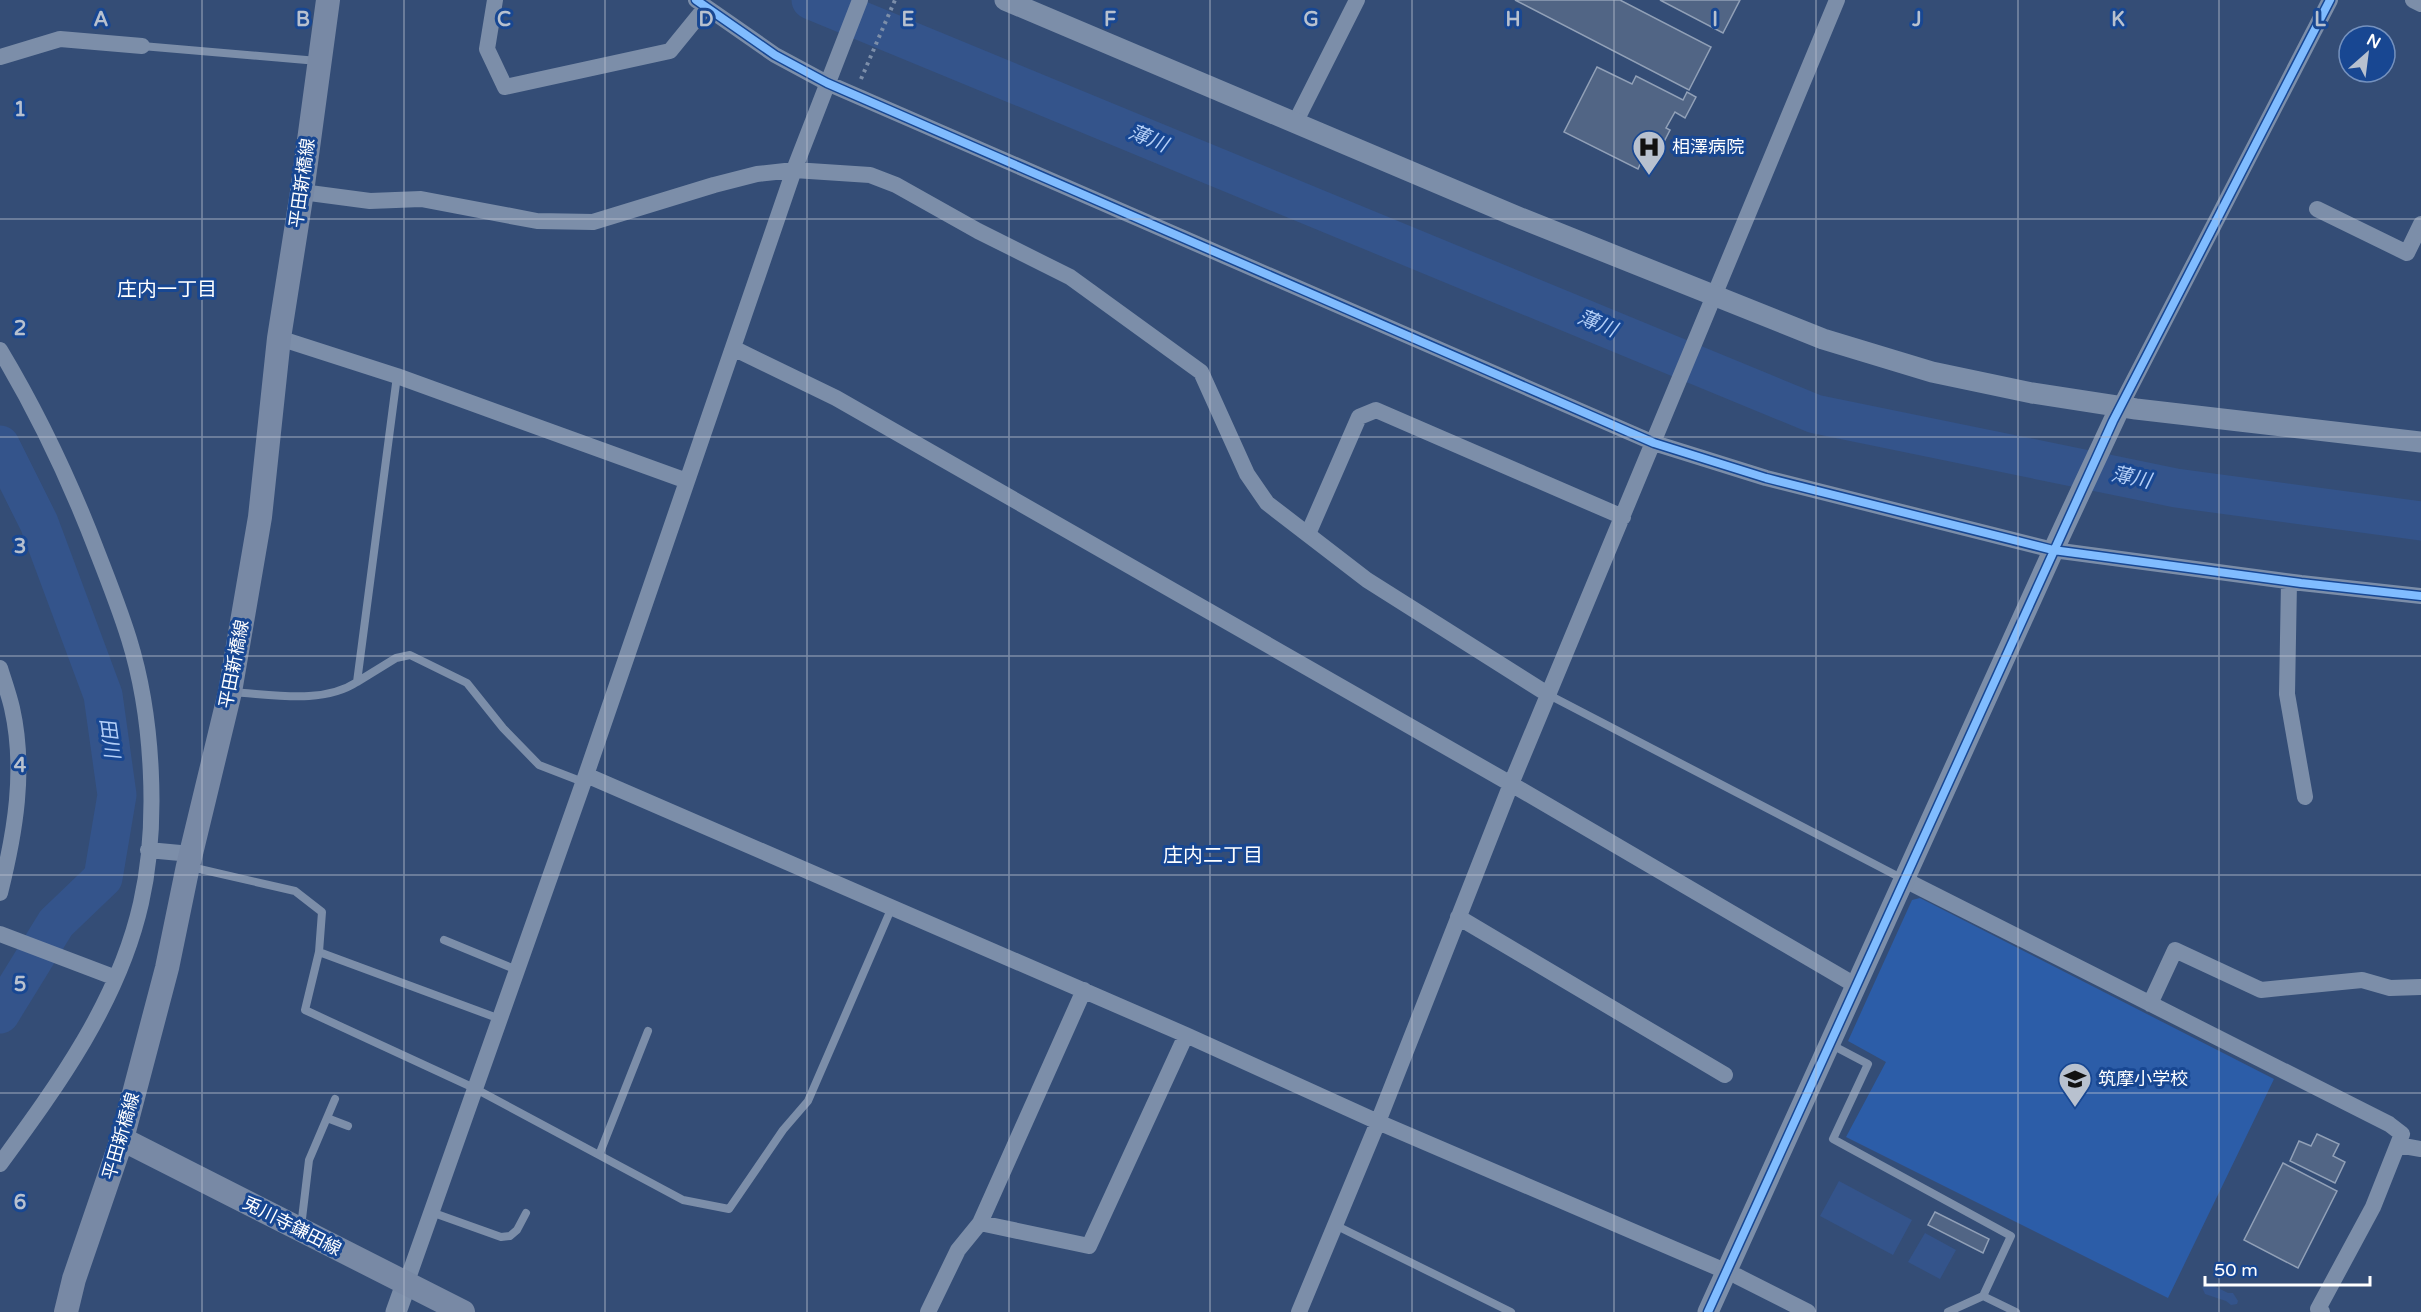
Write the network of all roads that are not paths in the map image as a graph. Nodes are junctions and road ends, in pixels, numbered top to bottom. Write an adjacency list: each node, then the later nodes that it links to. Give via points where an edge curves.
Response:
1 (328, 0): 13 (main road, 平田新橋線)
2 (495, 0): 9 (street, via 487,49 505,87 670,51)
3 (860, 0): 14 (street)
4 (1005, 0): 15 (street)
5 (1357, 0): 15 (street)
6 (1837, 0): 20 (street)
7 (2330, 0): 25 (street)
8 (2413, 0): 10 (street)
9 (701, 4): 14 (street, via 775,55)
10 (2421, 4)
11 (142, 46): 12 (street, via 60,39); 13 (lane)
12 (0, 57)
13 (318, 62): 17 (main road, 平田新橋線)
14 (829, 76): 16 (street); 26 (street)
15 (1296, 123): 20 (street)
16 (794, 170): 17 (street, via 714,185 593,222 537,221 421,199 370,201); 22 (street); 30 (street, via 878,178 1070,277 1201,372 1247,474 1267,503)
17 (302, 192): 21 (main road, 平田新橋線)
18 (2317, 209): 19 (street, via 2406,253)
19 (2421, 224)
20 (1712, 303): 25 (street, via 1932,372); 26 (street)
21 (279, 338): 24 (street); 36 (main road, 平田新橋線, via 260,517)
22 (733, 348): 28 (street); 39 (street, via 836,398)
23 (0, 350): 41 (street, via 30,400 64,471 130,640 150,760 152,807)
24 (397, 376): 28 (street); 35 (lane)
25 (2117, 414): 27 (street); 31 (street)
26 (1657, 436): 29 (street); 31 (street, via 1766,478)
27 (2421, 442)
28 (687, 481): 38 (street)
29 (1623, 517): 30 (street, via 1377,410 1359,417); 37 (street)
30 (1308, 534): 37 (street, via 1367,580)
31 (2056, 544): 32 (street); 43 (street)
32 (2289, 582): 33 (street); 40 (street, via 2287,694)
33 (2421, 596)
34 (0, 668): 44 (street, via 12,710 17,748 18,808)
35 (357, 682): 36 (lane, via 321,696); 38 (lane, via 396,658 410,655 467,683 539,765)
36 (230, 692): 42 (main road, 平田新橋線)
37 (1549, 695): 39 (street); 43 (lane)
38 (585, 779): 45 (street); 50 (street)
39 (1511, 784): 46 (street); 52 (street)
40 (2305, 797)
41 (148, 850): 42 (street); 51 (street, via 141,903)
42 (189, 860): 49 (lane, via 295,891 322,912); 66 (main road, 平田新橋線, via 167,968)
43 (1903, 879): 52 (street); 55 (street)
44 (0, 893)
45 (892, 908): 54 (street); 69 (lane, via 808,1101 783,1130 729,1209 684,1200)
46 (1458, 917): 60 (street); 64 (street)
47 (0, 934): 51 (street)
48 (444, 940): 50 (lane)
49 (319, 952): 56 (lane); 61 (lane, via 305,1010)
50 (517, 970): 56 (street)
51 (112, 976): 70 (street, via 92,1026)
52 (1855, 985): 59 (street)
53 (2421, 987): 55 (street, via 2390,988 2362,980 2261,990 2175,950)
54 (1084, 990): 58 (street); 73 (street)
55 (2150, 1004): 67 (street, via 2389,1124 2402,1134)
56 (500, 1019): 61 (street)
57 (648, 1031): 69 (lane)
58 (1186, 1035): 64 (street); 73 (street, via 1089,1246)
59 (1829, 1044): 76 (street); 78 (lane, via 1868,1064 1833,1139 2011,1236)
60 (1725, 1076)
61 (474, 1088): 69 (lane); 71 (street)
62 (335, 1099): 63 (lane)
63 (327, 1118): 65 (lane); 75 (lane, via 309,1160)
64 (1378, 1122): 74 (street); 76 (street)
65 (348, 1126)
66 (122, 1139): 75 (main road, 兎川寺鎌田線); 79 (main road, 平田新橋線)
67 (2398, 1145): 68 (street); 89 (street, via 2373,1207 2318,1309)
68 (2421, 1149)
69 (599, 1155)
70 (0, 1164)
71 (431, 1212): 72 (lane, via 501,1237 517,1230); 77 (street)
72 (526, 1213)
73 (980, 1223): 82 (street, via 958,1250)
74 (1335, 1225): 83 (street); 84 (lane)
75 (301, 1230): 77 (main road, 兎川寺鎌田線)
76 (1726, 1273): 85 (street); 86 (street)
77 (406, 1284): 80 (street); 81 (main road, 兎川寺鎌田線)
78 (1983, 1296): 87 (lane); 88 (lane)
79 (66, 1312)
80 (396, 1312)
81 (463, 1312)
82 (928, 1312)
83 (1299, 1312)
84 (1510, 1312)
85 (1708, 1312)
86 (1808, 1312)
87 (1948, 1312)
88 (2016, 1312)
89 (2322, 1312)

